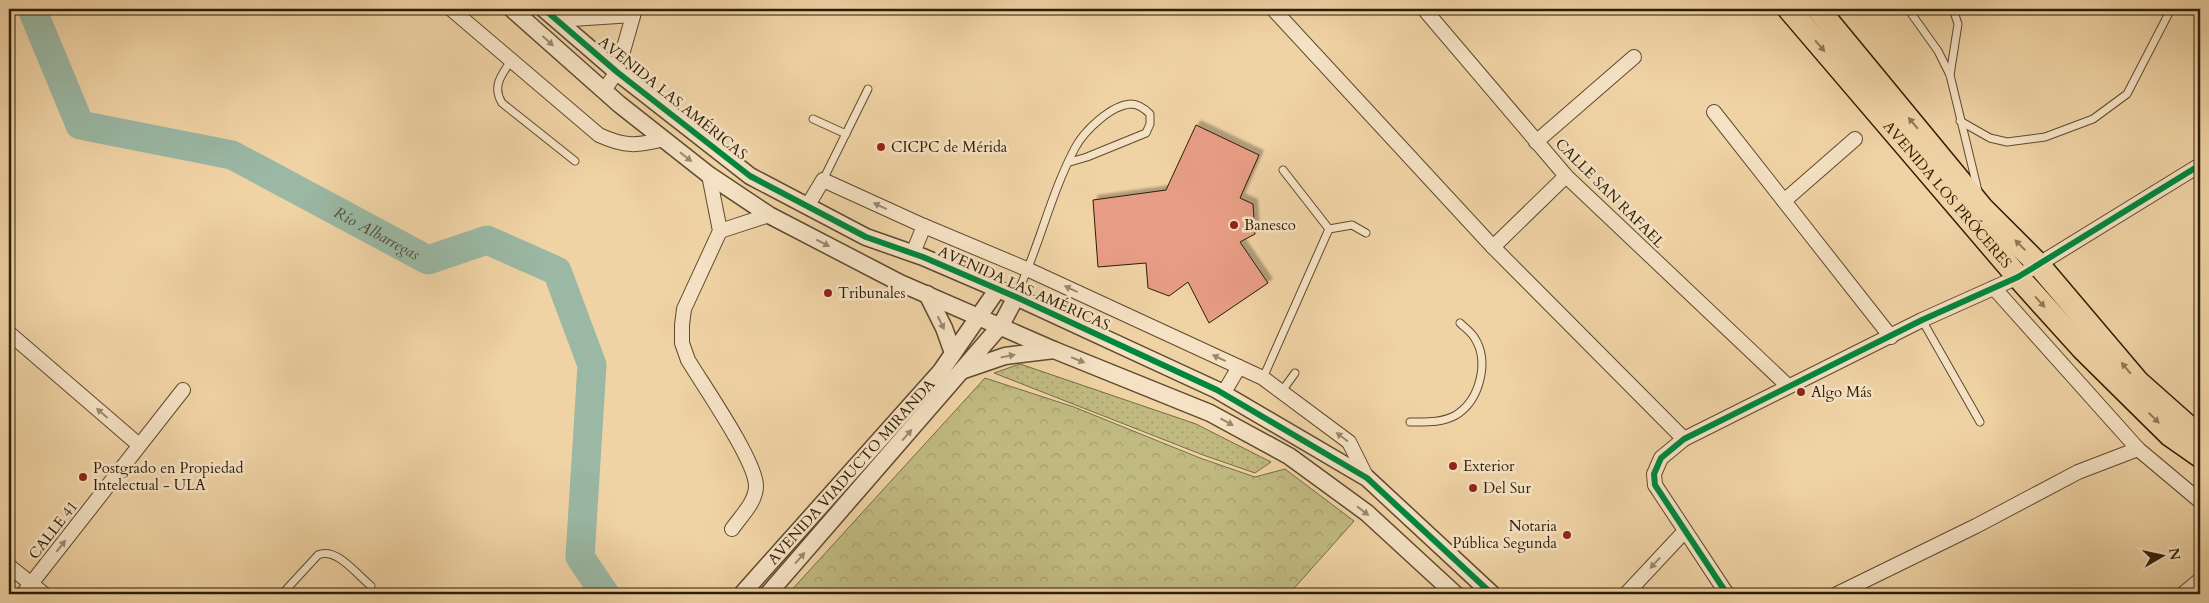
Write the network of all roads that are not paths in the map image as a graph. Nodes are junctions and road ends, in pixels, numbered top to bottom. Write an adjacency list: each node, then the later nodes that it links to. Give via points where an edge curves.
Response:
1 (451, 9): 14 (street)
2 (512, 9): 18 (street, one-way to 18)
3 (544, 9): 12 (street, AVENIDA LAS AMÉRICAS)
4 (1274, 9): 41 (street)
5 (1424, 9): 25 (street, CALLE SAN RAFAEL)
6 (1789, 9): 45 (highway, AVENIDA LOS PRÓCERES, one-way to 45)
7 (1818, 9): 35 (highway, AVENIDA LOS PRÓCERES, one-way to 7)
8 (1908, 9): 16 (lane, via 1938,51)
9 (1954, 9): 16 (lane, via 1958,24)
10 (2171, 9): 21 (lane, via 2127,94 2093,119 2045,137 2007,142 1990,138)
11 (634, 12): 12 (street); 15 (street)
12 (557, 20): 15 (street, AVENIDA LAS AMÉRICAS)
13 (1634, 57): 25 (street)
14 (510, 61): 23 (street, via 599,136 618,144 638,146); 26 (lane, via 497,86 502,103)
15 (617, 72): 18 (street); 34 (street, AVENIDA LAS AMÉRICAS, via 750,176)
16 (1950, 75): 21 (lane)
17 (868, 89): 22 (lane)
18 (604, 90): 23 (street)
19 (1714, 112): 33 (street)
20 (813, 119): 22 (lane)
21 (1960, 121): 35 (lane)
22 (846, 134): 32 (lane)
23 (664, 139): 30 (street, one-way to 30)
24 (1854, 139): 33 (street)
25 (1536, 142): 31 (street, CALLE SAN RAFAEL)
26 (575, 161)
27 (1070, 162): 27 (lane, via 1146,133 1150,114 1142,106 1119,107 1088,131); 44 (lane)
28 (2200, 165): 43 (street)
29 (1283, 170): 38 (lane)
30 (709, 175): 36 (street); 39 (street)
31 (1566, 176): 41 (street); 62 (street, CALLE SAN RAFAEL)
32 (823, 180): 34 (street); 37 (street, one-way to 32)
33 (1784, 201): 55 (street)
34 (808, 205): 42 (street, AVENIDA LAS AMÉRICAS, via 866,236)
35 (1982, 208): 43 (highway, AVENIDA LOS PRÓCERES, one-way to 35)
36 (769, 215): 39 (street); 48 (street, one-way to 48)
37 (924, 226): 42 (street); 44 (street)
38 (1329, 229): 40 (lane, via 1352,225); 61 (lane)
39 (720, 230): 75 (street, via 684,309 682,343 688,360 749,460 756,485 752,503)
40 (1366, 233)
41 (1493, 247): 69 (street)
42 (913, 253): 47 (street, AVENIDA LAS AMÉRICAS)
43 (2038, 264): 45 (street); 68 (highway, AVENIDA LOS PRÓCERES, one-way to 43, via 2138,382)
44 (1029, 270): 49 (lane); 58 (street, one-way to 44)
45 (2018, 277): 46 (street); 72 (highway, AVENIDA LOS PRÓCERES, one-way to 72, via 2082,348 2170,435)
46 (1994, 288): 51 (street); 71 (street)
47 (997, 290): 49 (street, AVENIDA LAS AMÉRICAS); 50 (street, AVENIDA VIADUCTO MIRANDA)
48 (927, 294): 50 (street); 57 (street, one-way to 57)
49 (1016, 297): 53 (street, AVENIDA VIADUCTO MIRANDA); 65 (street, AVENIDA LAS AMÉRICAS)
50 (979, 318): 53 (street); 57 (street, AVENIDA VIADUCTO MIRANDA)
51 (1922, 320): 55 (street); 67 (lane)
52 (1460, 323): 66 (lane, via 1473,336 1482,362 1479,386 1470,404 1455,415 1436,422)
53 (1001, 325): 56 (street); 60 (street, AVENIDA VIADUCTO MIRANDA)
54 (9, 332): 70 (street, one-way to 54)
55 (1891, 336): 62 (street)
56 (1054, 350): 60 (street, one-way to 56, via 1005,356); 85 (street, one-way to 85, via 1210,413 1289,456 1367,513)
57 (953, 353): 83 (street, AVENIDA VIADUCTO MIRANDA, via 941,371)
58 (1239, 367): 61 (street); 65 (street)
59 (1294, 373): 64 (lane)
60 (960, 375): 84 (street, AVENIDA VIADUCTO MIRANDA, one-way to 60)
61 (1263, 378): 64 (street)
62 (1788, 386): 69 (street)
63 (182, 390): 70 (street, CALLE 41)
64 (1282, 392): 73 (street, one-way to 64, via 1349,442)
65 (1224, 394): 73 (street, AVENIDA LAS AMÉRICAS)
66 (1410, 422)
67 (1980, 422)
68 (2198, 431)
69 (1684, 439): 76 (street, via 1661,458 1654,474 1655,485)
70 (139, 445): 80 (street, CALLE 41, one-way to 70)
71 (2138, 449): 74 (street); 89 (street, via 2078,472)
72 (2200, 456)
73 (1366, 478): 86 (street, AVENIDA LAS AMÉRICAS)
74 (2200, 501)
75 (732, 529)
76 (1684, 532): 87 (street, one-way to 87); 88 (street)
77 (9, 566): 80 (street)
78 (2200, 580): 90 (street)
79 (371, 586): 82 (lane, via 334,555 322,553)
80 (27, 589): 81 (street)
81 (44, 594)
82 (282, 594)
83 (742, 594)
84 (768, 594)
85 (1455, 594)
86 (1492, 594)
87 (1626, 594)
88 (1728, 594)
89 (1837, 594)
90 (2183, 594)

